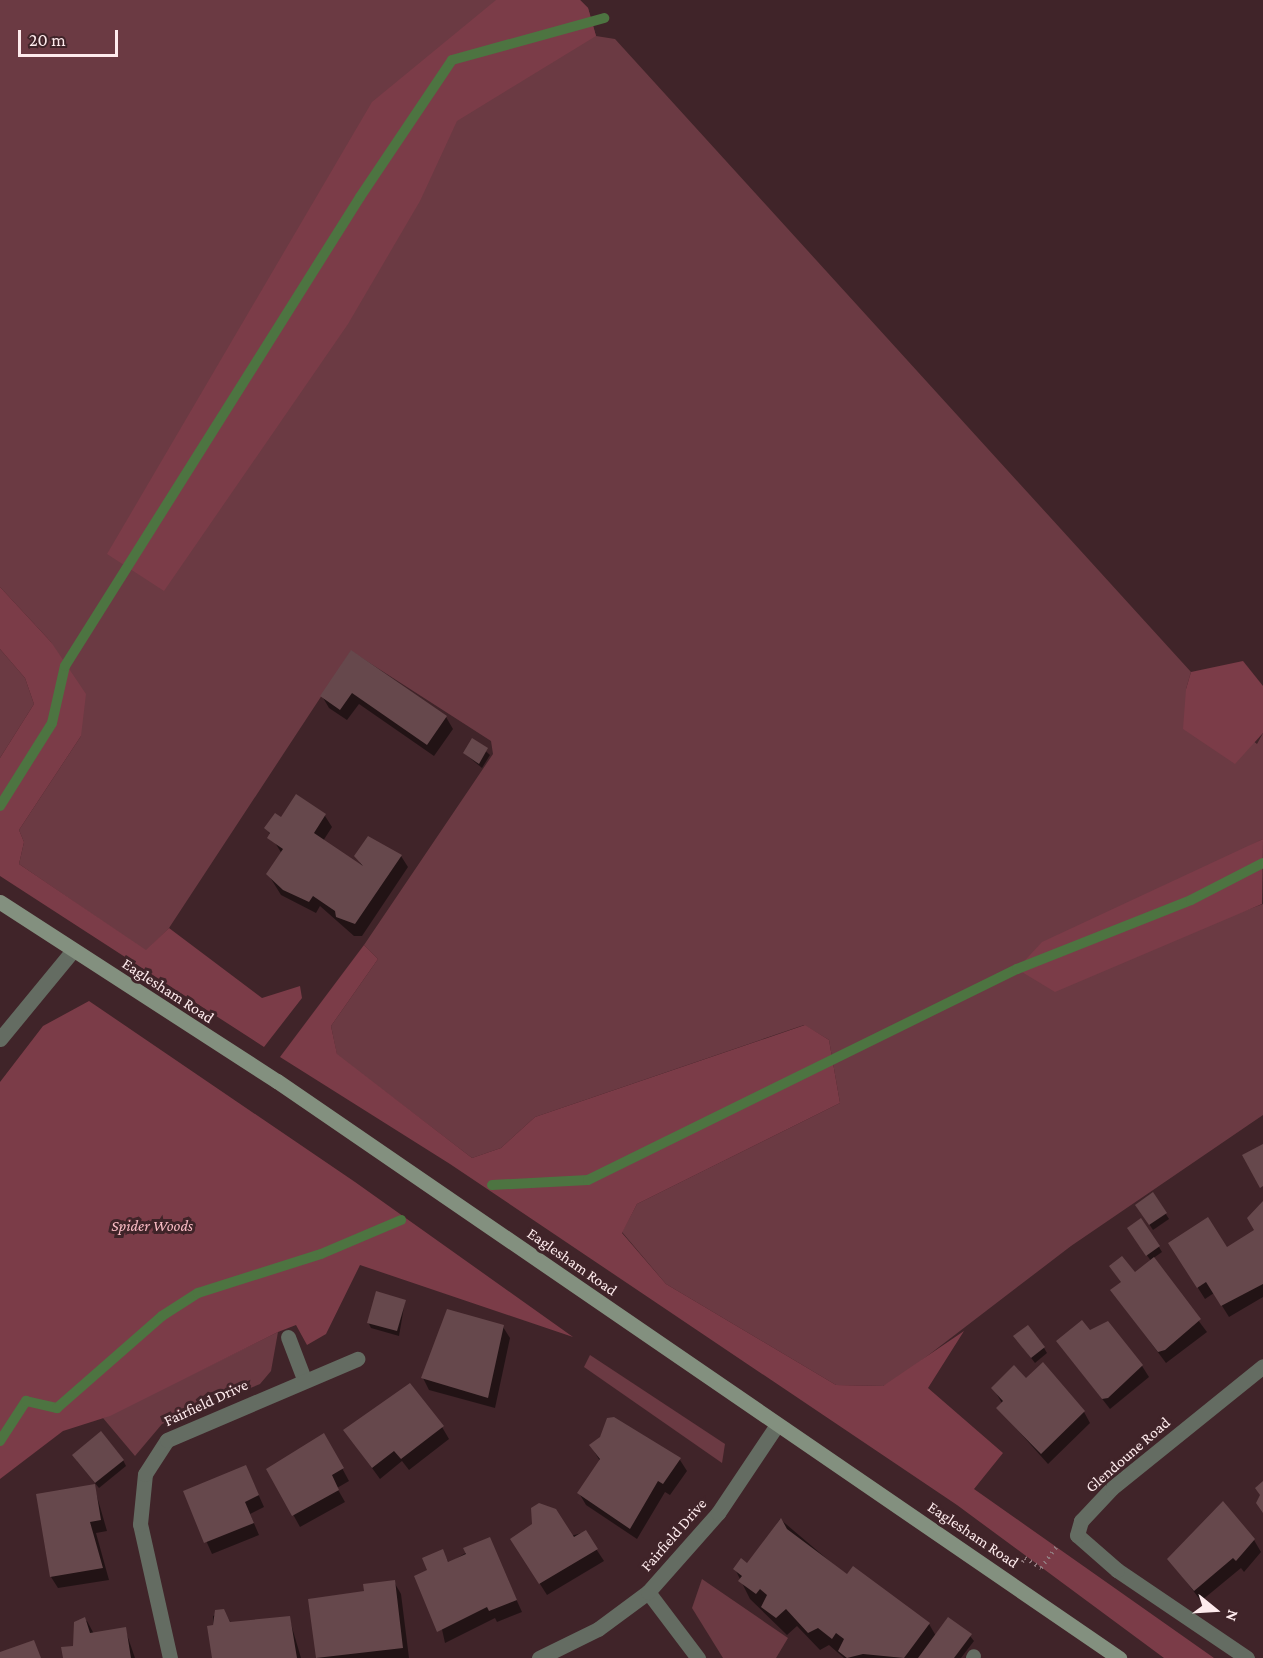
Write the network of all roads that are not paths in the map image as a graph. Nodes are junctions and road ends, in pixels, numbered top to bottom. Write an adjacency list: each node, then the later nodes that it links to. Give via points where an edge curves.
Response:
1 (0, 902): 2 (main road, Eaglesham Road)
2 (73, 950): 3 (street); 8 (main road, Eaglesham Road, via 277,1081)
3 (0, 1039)
4 (288, 1337): 7 (street)
5 (357, 1359): 7 (street, Fairfield Drive)
6 (1263, 1366): 14 (street, Glendoune Road, via 1112,1488 1079,1526 1082,1543)
7 (304, 1379): 10 (street, Fairfield Drive, via 167,1440 145,1474 140,1524)
8 (777, 1425): 9 (street, Fairfield Drive, via 718,1513); 13 (main road, Eaglesham Road)
9 (648, 1592): 11 (street, Fairfield Drive, via 598,1629); 12 (street)
10 (170, 1658)
11 (539, 1658)
12 (698, 1658)
13 (1119, 1658)
14 (1247, 1658)

